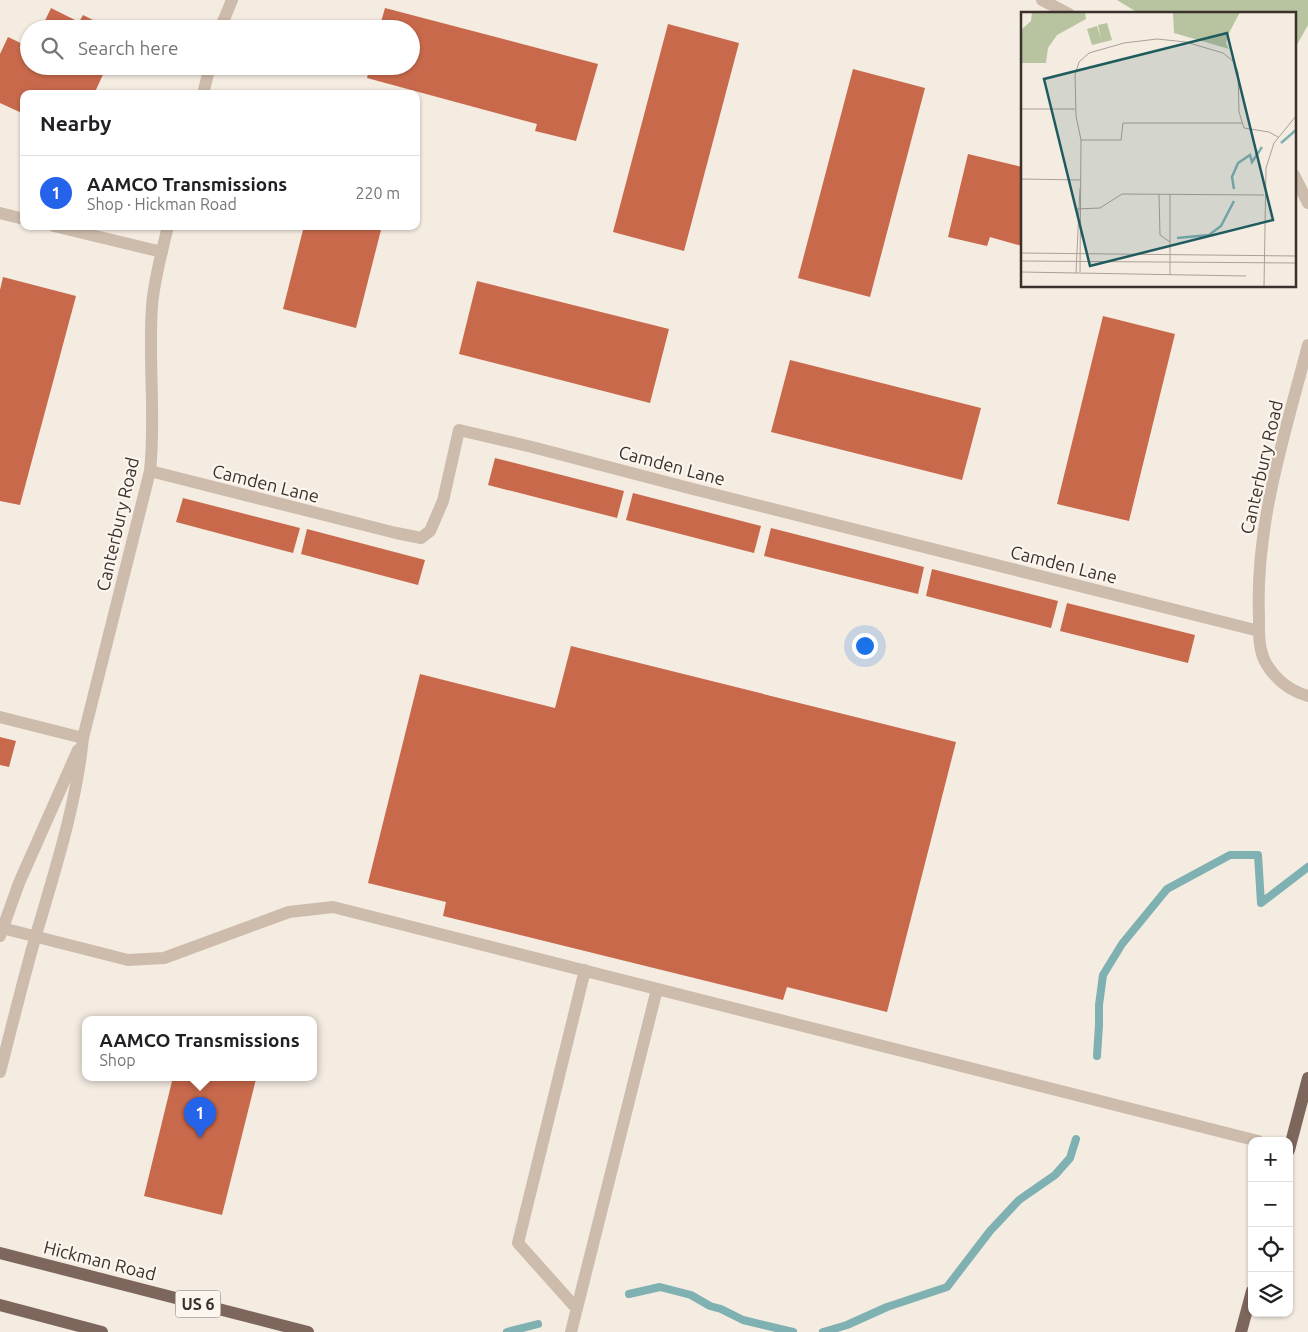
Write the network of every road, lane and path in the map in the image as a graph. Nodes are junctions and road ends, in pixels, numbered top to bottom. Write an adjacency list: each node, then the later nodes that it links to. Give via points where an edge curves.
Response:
1 (232, 0): 4 (lane)
2 (1042, 0): 3 (lane)
3 (1065, 12)
4 (224, 20)
5 (208, 75): 6 (lane)
6 (204, 90)
7 (1296, 179): 8 (lane)
8 (1308, 204)
9 (0, 212): 10 (lane)
10 (20, 217)
11 (71, 230): 13 (lane)
12 (167, 230): 13 (lane, Canterbury Road)
13 (162, 252): 15 (lane, Canterbury Road, via 152,305)
14 (1308, 345): 16 (lane, Canterbury Road, via 1268,497 1261,546)
15 (150, 471): 16 (lane, Camden Lane, via 421,538 430,531 443,501 459,430); 19 (lane, Canterbury Road)
16 (1259, 631): 17 (lane, Canterbury Road, via 1266,664 1281,683)
17 (1308, 696)
18 (0, 717): 19 (lane)
19 (83, 738): 20 (lane, Canterbury Road); 21 (lane, Canterbury Road, via 74,799)
20 (1, 932): 21 (lane)
21 (35, 937): 22 (lane, via 128,960 164,958 289,912 334,907); 24 (lane, Canterbury Road)
22 (585, 970): 23 (lane); 31 (lane, via 518,1243)
23 (657, 988): 27 (lane); 31 (lane)
24 (0, 1072)
25 (1308, 1078): 26 (main road)
26 (1292, 1137)
27 (1248, 1138)
28 (0, 1253): 33 (main road, Hickman Road / US 6)
29 (0, 1305): 32 (main road)
30 (1248, 1306): 35 (main road)
31 (577, 1309): 34 (lane)
32 (102, 1332)
33 (308, 1332)
34 (572, 1332)
35 (1241, 1332)

